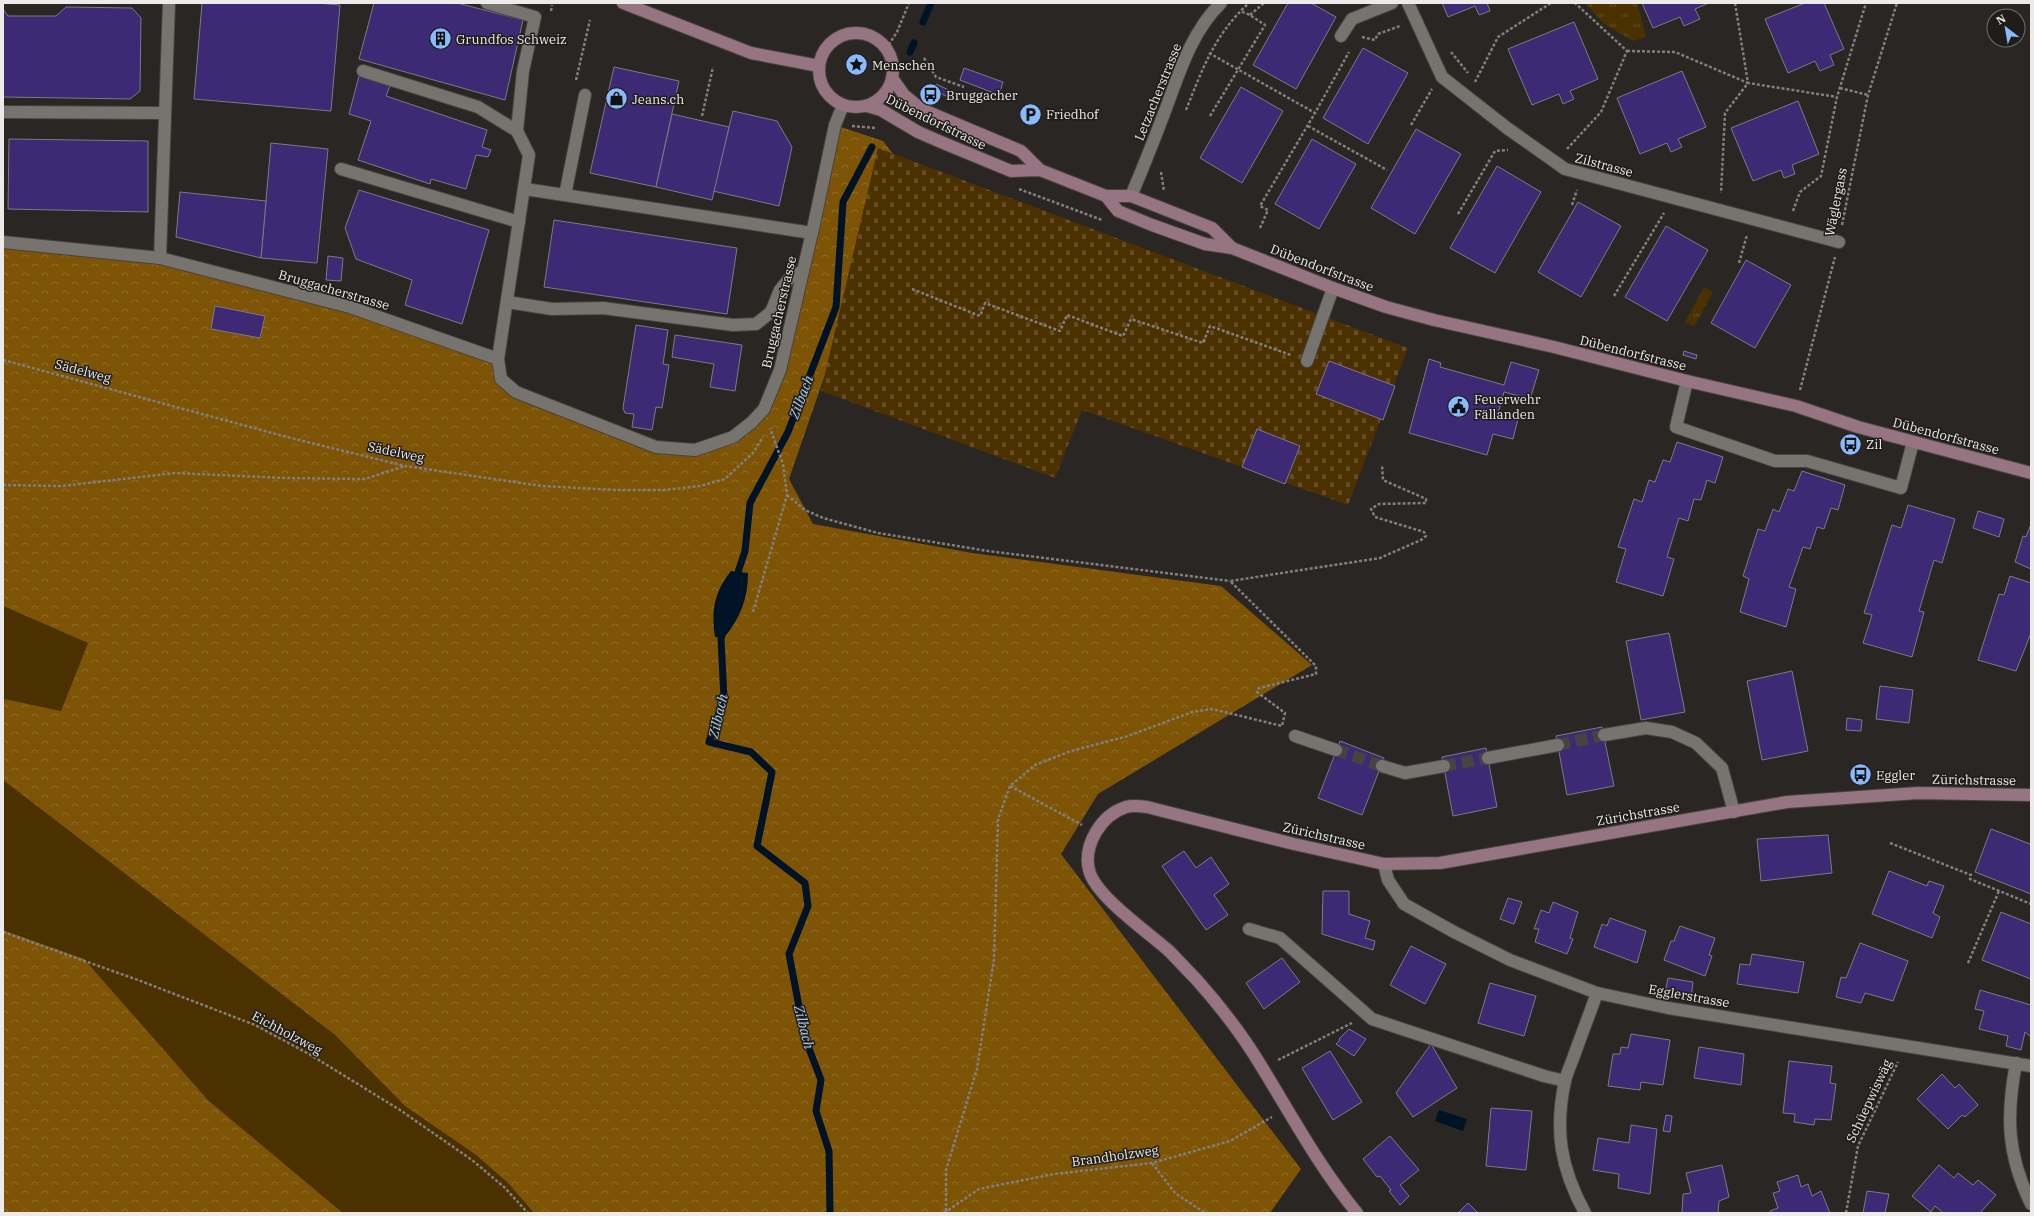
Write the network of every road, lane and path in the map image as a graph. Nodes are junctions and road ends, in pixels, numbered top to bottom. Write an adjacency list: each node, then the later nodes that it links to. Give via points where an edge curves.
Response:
1 (169, 3): 44 (street)
2 (487, 3): 53 (street, via 535,17 523,71)
3 (623, 3): 27 (main road, via 751,53)
4 (910, 3): 23 (path)
5 (1221, 3): 69 (street, Letzacherstrasse, via 1200,29 1186,56)
6 (1248, 3): 15 (path)
7 (1264, 3): 16 (path)
8 (1392, 3): 19 (street, via 1352,19)
9 (1408, 3): 17 (street, Zilstrasse)
10 (1551, 3): 33 (path, via 1498,37)
11 (1575, 3): 24 (path)
12 (1735, 3): 34 (path)
13 (1866, 3): 37 (path)
14 (1898, 3): 38 (path, Wäglergass)
15 (1240, 11): 16 (path); 25 (path)
16 (1250, 15): 29 (path, via 1265,25)
17 (1415, 19): 20 (path, via 1378,34 1375,40); 31 (street, Zilstrasse)
18 (590, 20): 39 (path, via 576,80)
19 (1341, 36)
20 (1358, 36)
21 (1448, 46): 33 (path)
22 (1351, 48): 45 (path)
23 (886, 49): 27 (main road, via 876,39 862,34 847,34 833,41 823,52); 32 (main road, Dübendorfstrasse, via 892,63)
24 (1627, 51): 34 (path, via 1675,52); 56 (path, via 1601,112)
25 (1209, 53): 29 (path); 46 (path)
26 (924, 58): 35 (path, via 936,77)
27 (819, 66): 41 (main road, via 824,90 832,99)
28 (713, 67): 47 (path)
29 (1238, 69): 45 (path); 48 (path)
30 (363, 71): 53 (street, via 478,107)
31 (1442, 77): 50 (path, via 1433,87); 54 (street, Zilstrasse)
32 (892, 78): 42 (main road, Dübendorfstrasse, via 878,100); 60 (main road, Dübendorfstrasse, via 904,96 921,109 1021,151)
33 (1475, 82): 36 (path)
34 (1748, 83): 40 (path); 65 (path, via 1725,113)
35 (964, 87)
36 (1481, 87)
37 (1840, 88): 38 (path); 40 (path)
38 (1868, 94): 81 (path, Wäglergass)
39 (585, 95): 67 (street)
40 (1837, 97): 74 (path, via 1821,176 1800,192)
41 (843, 105): 42 (main road, Dübendorfstrasse); 49 (street, Bruggacherstrasse)
42 (867, 106): 60 (main road, Dübendorfstrasse, via 882,110 918,132 1011,171)
43 (3, 112): 44 (street)
44 (165, 113): 87 (street)
45 (1315, 113): 51 (path)
46 (1184, 115)
47 (702, 116)
48 (1210, 116)
49 (835, 125): 52 (path); 83 (street, Bruggacherstrasse)
50 (1411, 125)
51 (1308, 126): 61 (path); 82 (path, via 1260,206 1268,210)
52 (876, 128)
53 (517, 131): 63 (street, Bruggacherstrasse, via 529,156)
54 (1529, 143): 70 (street, Zilstrasse, via 1565,169); 76 (path, via 1524,150 1495,151)
55 (1562, 146): 56 (path)
56 (1567, 149): 57 (path)
57 (1572, 151)
58 (1163, 166): 71 (path, via 1160,174 1164,191)
59 (341, 170): 79 (street)
60 (1040, 170): 68 (main road, Dübendorfstrasse)
61 (1387, 170)
62 (1014, 187): 78 (path)
63 (525, 189): 67 (street); 79 (street, Bruggacherstrasse)
64 (1713, 190): 65 (path)
65 (1721, 192): 66 (path); 72 (path)
66 (1728, 194)
67 (565, 195): 83 (street)
68 (1106, 196): 69 (main road, Dübendorfstrasse); 86 (main road, Dübendorfstrasse, via 1118,211 1204,244)
69 (1131, 196): 71 (main road, Dübendorfstrasse)
70 (1670, 197): 72 (street, Zilstrasse); 92 (path, via 1668,206)
71 (1159, 207): 86 (main road, Dübendorfstrasse, via 1212,228)
72 (1717, 209): 77 (street, Zilstrasse)
73 (1786, 209): 74 (path)
74 (1793, 211): 75 (path)
75 (1800, 213)
76 (1458, 214)
77 (1751, 218): 85 (street, Zilstrasse); 88 (path)
78 (1103, 220)
79 (519, 222): 93 (street, Bruggacherstrasse)
80 (1835, 223): 81 (path)
81 (1842, 224): 85 (path, Wäglergass)
82 (1260, 228)
83 (812, 233): 89 (street, Bruggacherstrasse)
84 (3, 242): 87 (street, Bruggacherstrasse)
85 (1839, 242): 98 (path, Wäglergass)
86 (1232, 248): 91 (main road, Dübendorfstrasse)
87 (160, 258): 94 (street, Bruggacherstrasse, via 350,306)
88 (1739, 263)
89 (802, 272): 93 (street, via 792,275 780,290 771,312 756,324 733,325 603,308 552,309); 94 (street, Bruggacherstrasse, via 780,370 764,409 733,437 695,450 656,447 516,392 501,379)
90 (912, 288): 96 (path, via 980,316 986,302 1060,330 1067,315 1123,336 1131,319 1203,343 1210,326)
91 (1333, 288): 96 (street); 97 (main road, Dübendorfstrasse, via 1386,307 1434,320)
92 (1614, 296)
93 (507, 302): 94 (street, Bruggacherstrasse)
94 (498, 359)
95 (3, 360): 103 (path, Sädelweg, via 283,436)
96 (1307, 360)
97 (1687, 381): 98 (main road, Dübendorfstrasse); 101 (street, via 1676,427 1776,461 1807,461 1901,488)
98 (1796, 406): 101 (main road, Dübendorfstrasse)
99 (770, 427): 103 (path, Sädelweg, via 753,453 725,479 693,487 617,490 542,486)
100 (774, 439): 106 (path, via 783,464)
101 (1913, 442): 104 (main road, Dübendorfstrasse)
102 (1382, 465): 107 (path, via 1383,480 1426,499 1426,503 1378,504 1371,509 1375,517 1424,532 1426,536 1422,540 1380,558)
103 (405, 466): 105 (path, via 366,479 175,473 62,486)
104 (2031, 472)
105 (3, 485)
106 (787, 496): 107 (path, via 805,510 823,518 878,533 988,551); 108 (path)
107 (1230, 581): 116 (path, via 1316,666 1316,674 1259,688 1257,692 1285,713 1282,726 1212,709 1192,712 1128,736 1071,751 1035,764)
108 (753, 612)
109 (1604, 735): 118 (street, via 1646,728 1672,732 1696,743 1722,768)
110 (1295, 736): 112 (street)
111 (1558, 745): 113 (street)
112 (1336, 750)
113 (1488, 758)
114 (1382, 766): 115 (street, via 1405,773)
115 (1444, 766)
116 (1010, 786): 119 (path); 137 (path, via 998,818 994,959 977,1069 946,1170)
117 (2031, 795): 118 (main road, Zürichstrasse, via 1918,793 1787,802)
118 (1734, 812): 121 (main road, Zürichstrasse, via 1452,861)
119 (1095, 832): 121 (main road, Zürichstrasse, via 1104,821 1126,807 1147,807); 132 (main road, Zürichstrasse, via 1089,855 1089,870 1100,890 1169,951 1216,1001)
120 (1890, 843): 122 (path, via 1971,875 1970,879)
121 (1384, 864): 127 (street, Egglerstrasse, via 1388,880 1404,904 1510,960)
122 (1999, 891): 123 (path); 126 (path)
123 (2031, 904)
124 (1249, 929): 128 (street, via 1280,938)
125 (3, 932): 138 (path, Eichholzweg, via 123,974 255,1026 309,1054 400,1110 472,1160 504,1187)
126 (1968, 963)
127 (1597, 993): 129 (street, Egglerstrasse, via 1668,1008); 133 (street)
128 (1368, 1015): 132 (path); 133 (street, via 1544,1076)
129 (1906, 1046): 130 (street, Egglerstrasse); 142 (path, Schüepwiswäg, via 1858,1146)
130 (2016, 1063): 131 (street, Egglerstrasse); 136 (street, via 2010,1095 2009,1126 2014,1160)
131 (2031, 1066)
132 (1263, 1068): 134 (main road, Zürichstrasse)
133 (1565, 1080): 141 (street, via 1561,1113 1564,1166)
134 (1286, 1109): 135 (path, Brandholzweg, via 1230,1141); 140 (main road, Zürichstrasse, via 1322,1168)
135 (1152, 1163): 137 (path, Brandholzweg, via 1054,1174 978,1189); 139 (path, via 1175,1193)
136 (2031, 1204)
137 (945, 1212)
138 (528, 1213)
139 (1205, 1213)
140 (1357, 1213)
141 (1585, 1213)
142 (1846, 1213)

